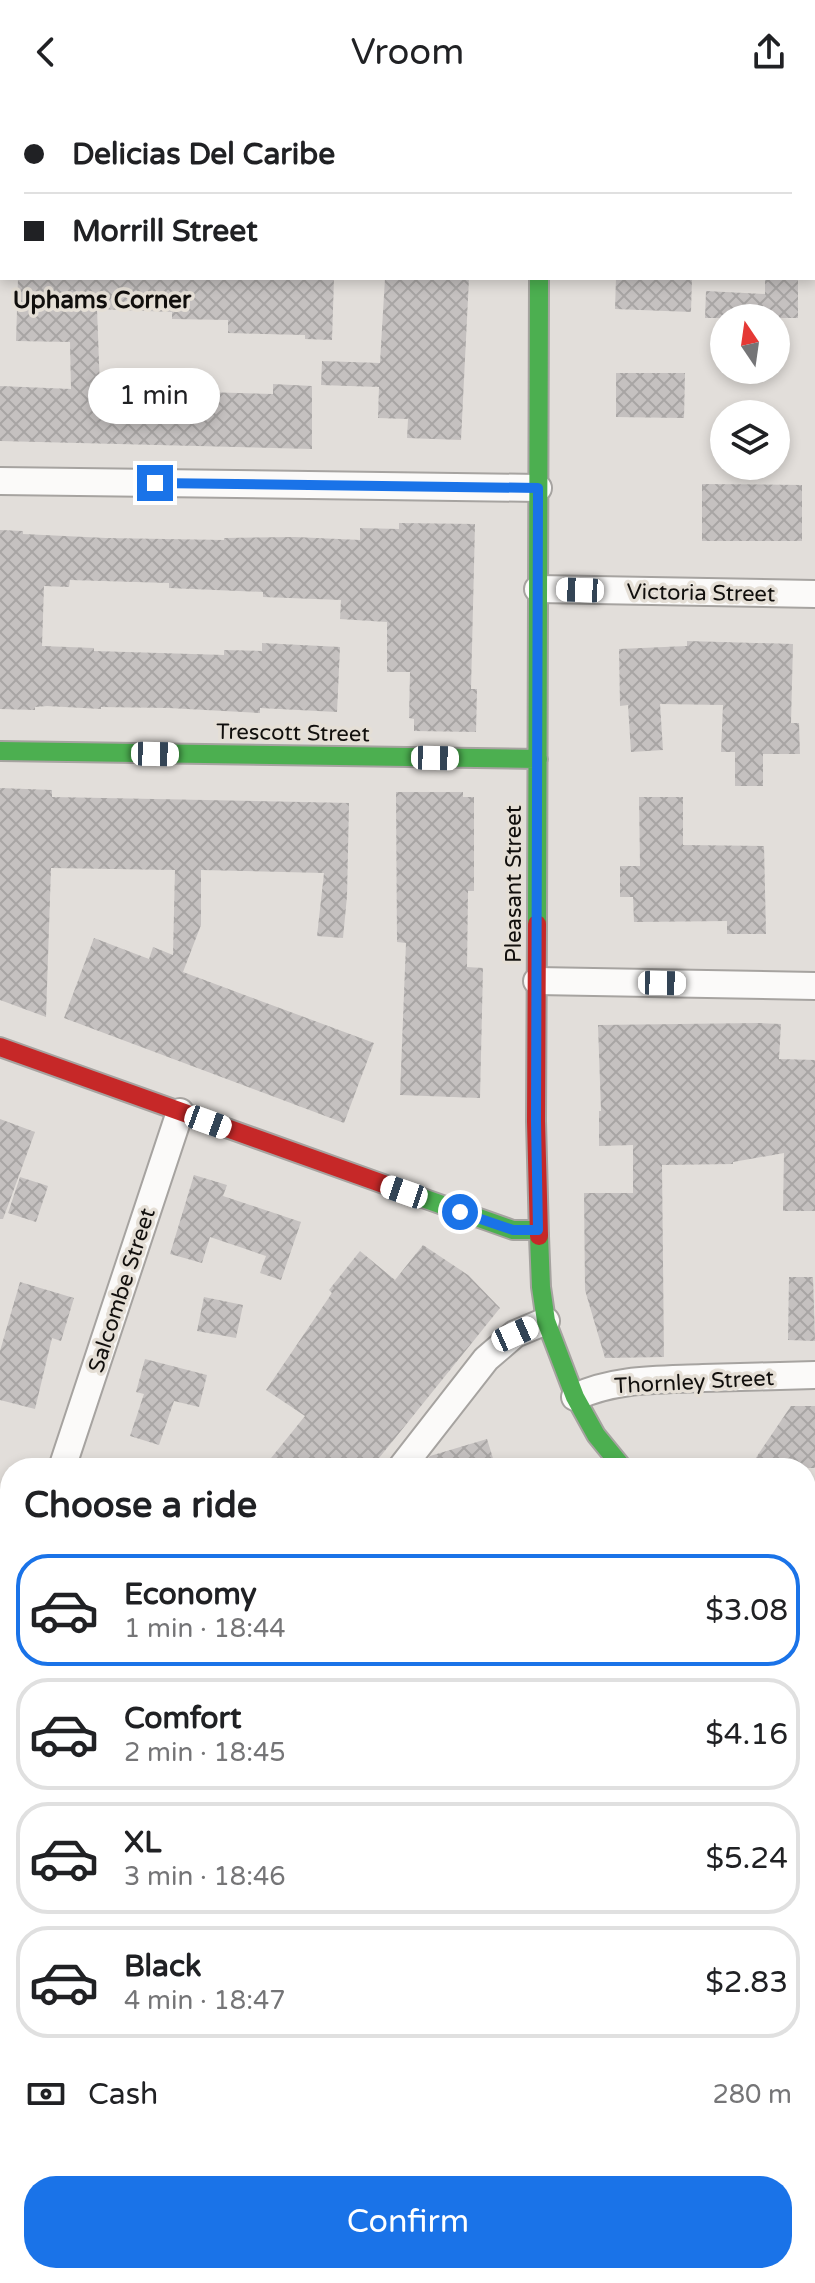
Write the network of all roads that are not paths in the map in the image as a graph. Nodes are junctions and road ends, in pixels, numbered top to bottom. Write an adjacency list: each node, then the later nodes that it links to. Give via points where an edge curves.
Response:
1 (539, 280): 3 (street, Pleasant Street)
2 (0, 481): 3 (street)
3 (538, 488): 4 (street, Pleasant Street)
4 (538, 589): 5 (street, Victoria Street); 7 (street, Pleasant Street)
5 (815, 594)
6 (0, 751): 7 (street, Trescott Street)
7 (538, 759): 8 (street, Pleasant Street)
8 (537, 981): 9 (street); 12 (street, Pleasant Street)
9 (815, 986)
10 (0, 1047): 11 (street)
11 (180, 1112): 12 (street, via 488,1222); 16 (street, Salcombe Street)
12 (538, 1230): 13 (street, Pleasant Street)
13 (546, 1321): 15 (street, Pleasant Street); 17 (street, via 515,1334 486,1359)
14 (815, 1375): 15 (street, Thornley Street, via 640,1380)
15 (575, 1397): 18 (street, Pleasant Street)
16 (65, 1458)
17 (409, 1458)
18 (615, 1458)

